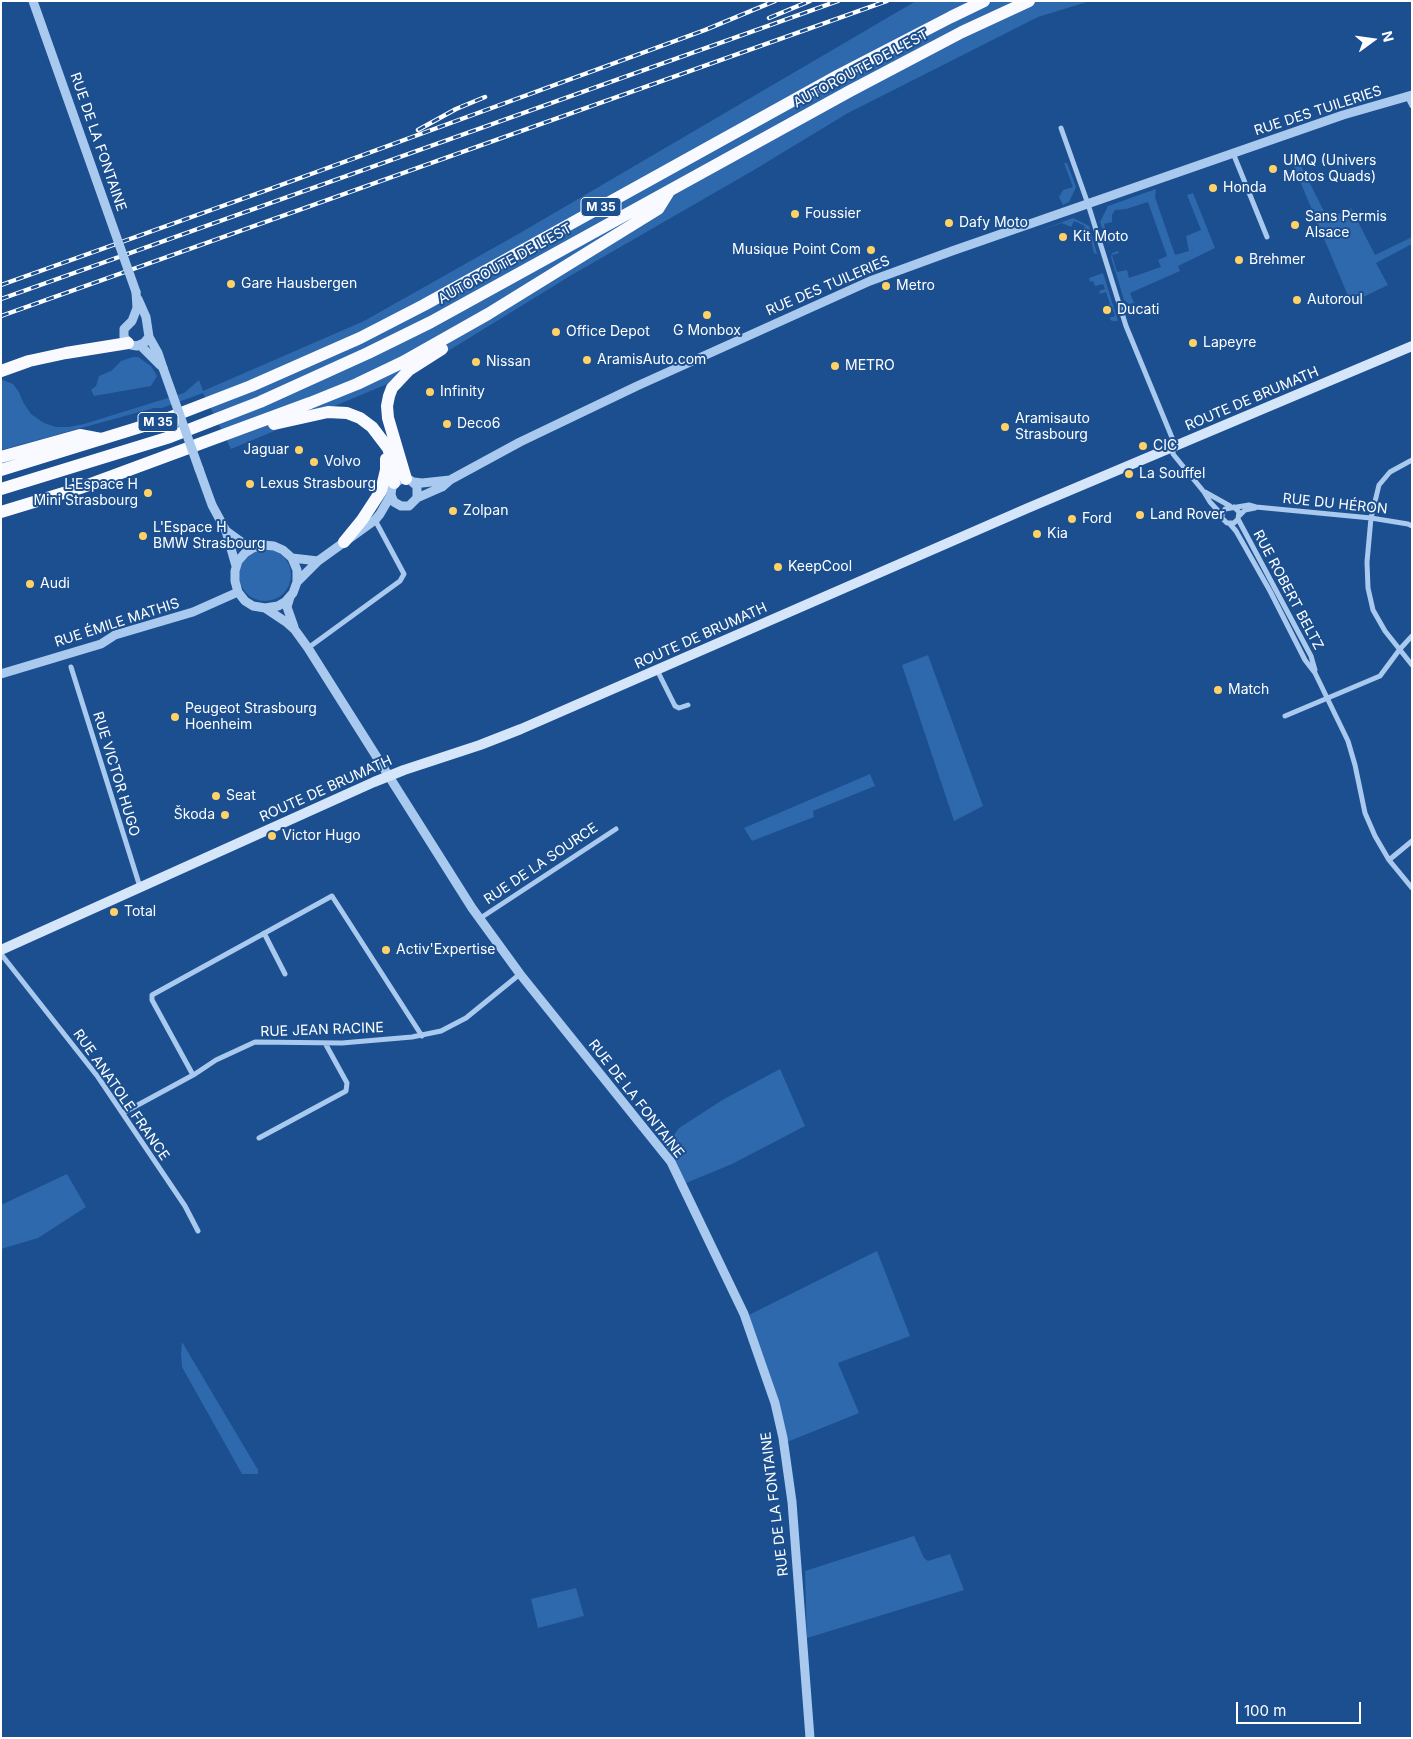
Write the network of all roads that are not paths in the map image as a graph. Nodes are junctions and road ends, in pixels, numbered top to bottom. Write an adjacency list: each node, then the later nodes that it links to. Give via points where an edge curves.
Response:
1 (33, 1): 11 (street, RUE DE LA FONTAINE, bridge)
2 (984, 1): 21 (highway, AUTOROUTE DE L’EST / M 35, via 839,75 360,338 212,402)
3 (1029, 1): 8 (highway, AUTOROUTE DE L’EST / M 35, via 962,32)
4 (1409, 96): 5 (street); 7 (street, RUE DES TUILERIES, via 1343,115)
5 (1412, 106)
6 (1061, 128): 9 (street, RUE ROBERT BELTZ)
7 (1233, 154): 9 (street, RUE DES TUILERIES); 10 (street)
8 (670, 190): 12 (highway, via 658,209); 29 (highway, AUTOROUTE DE L’EST / M 35, via 432,322 308,382 170,437)
9 (1088, 204): 23 (street, RUE ROBERT BELTZ, via 1126,326 1173,440); 27 (street, RUE DES TUILERIES, via 870,281 637,386 520,442)
10 (1267, 237)
11 (136, 292): 13 (street, RUE DE LA FONTAINE, via 137,308); 14 (street, RUE DE LA FONTAINE)
12 (488, 314): 20 (highway, via 357,384); 28 (highway, via 479,324 409,370 392,388 388,418)
13 (132, 321): 14 (street); 16 (street, RUE DE LA FONTAINE, via 124,329 124,337)
14 (146, 325): 15 (street, RUE DE LA FONTAINE)
15 (149, 337): 16 (street, via 144,344); 18 (street, RUE DE LA FONTAINE)
16 (134, 344): 18 (street, RUE DE LA FONTAINE, via 153,356); 19 (highway, via 66,353)
17 (1412, 346): 23 (main road, ROUTE DE BRUMATH)
18 (163, 368): 42 (street, RUE DE LA FONTAINE, bridge, via 212,505)
19 (1, 371)
20 (227, 434): 22 (highway, via 338,412 360,418); 35 (highway, via 80,488)
21 (103, 439): 24 (highway, via 80,435); 26 (highway, AUTOROUTE DE L’EST / M 35)
22 (382, 439): 28 (highway); 43 (highway, via 386,461 381,491)
23 (1173, 447): 30 (street, RUE ROBERT BELTZ, via 1176,459); 58 (main road, ROUTE DE BRUMATH)
24 (1, 457)
25 (1412, 460): 39 (street, via 1390,472 1379,485)
26 (1, 470)
27 (450, 480): 28 (street, RUE DES TUILERIES); 31 (street, RUE DES TUILERIES)
28 (401, 485): 31 (street, via 418,490); 32 (street, via 394,502); 37 (street, RUE DES TUILERIES)
29 (1, 489)
30 (1204, 492): 33 (street, RUE ROBERT BELTZ); 36 (street, RUE ROBERT BELTZ)
31 (417, 498): 32 (street, RUE DES TUILERIES, via 409,506)
32 (401, 506): 37 (street, RUE DES TUILERIES)
33 (1233, 507): 34 (street, RUE DU HÉRON); 36 (street, via 1225,509); 38 (street, RUE ROBERT BELTZ)
34 (1256, 507): 38 (street, via 1245,510); 39 (street, RUE DU HÉRON)
35 (1, 512)
36 (1222, 515): 40 (street, RUE ROBERT BELTZ)
37 (377, 517): 43 (street, RUE DES TUILERIES); 54 (street, via 404,574 400,581)
38 (1239, 517): 40 (street, RUE ROBERT BELTZ); 59 (street, RUE ROBERT BELTZ, via 1311,656)
39 (1371, 518): 41 (street, RUE DU HÉRON); 55 (street, via 1367,562 1370,600 1385,631)
40 (1230, 524): 59 (street, RUE ROBERT BELTZ)
41 (1412, 526)
42 (226, 531): 44 (street, RUE DE LA FONTAINE, via 244,544); 47 (street, RUE DE LA FONTAINE)
43 (344, 542): 46 (street, RUE DES TUILERIES)
44 (256, 547): 45 (street, RUE DE LA FONTAINE, via 274,546); 47 (street, via 245,553)
45 (292, 558): 46 (street); 48 (street)
46 (318, 561): 48 (street, RUE DES TUILERIES)
47 (236, 566): 49 (street, RUE DE LA FONTAINE)
48 (297, 582): 50 (street, RUE DE LA FONTAINE)
49 (238, 592): 51 (street, RUE DE LA FONTAINE, via 253,606); 60 (street, RUE ÉMILE MATHIS, via 193,612 115,635 101,644)
50 (291, 596): 51 (street, via 278,606); 52 (street, RUE DE LA FONTAINE, via 287,607)
51 (265, 608): 52 (street, RUE DE LA FONTAINE)
52 (296, 630): 54 (street, RUE DE LA FONTAINE)
53 (1412, 636): 55 (street)
54 (308, 648): 64 (street, RUE DE LA FONTAINE)
55 (1400, 649): 56 (street); 61 (street, via 1380,676)
56 (1412, 665)
57 (71, 667): 68 (street, RUE VICTOR HUGO)
58 (657, 670): 62 (street, via 675,706); 64 (main road, ROUTE DE BRUMATH, via 480,745)
59 (1315, 673): 61 (street, RUE ROBERT BELTZ)
60 (1, 674)
61 (1328, 698): 63 (street); 67 (street, RUE ROBERT BELTZ, via 1348,741 1365,813)
62 (688, 705)
63 (1284, 716)
64 (389, 777): 68 (main road, ROUTE DE BRUMATH); 70 (street, RUE DE LA FONTAINE)
65 (616, 829): 70 (street, RUE DE LA SOURCE)
66 (1412, 841): 67 (street)
67 (1389, 860): 69 (street, RUE ROBERT BELTZ)
68 (140, 887): 72 (main road, ROUTE DE BRUMATH)
69 (1412, 888)
70 (479, 919): 75 (street, RUE DE LA FONTAINE)
71 (264, 933): 74 (street); 76 (street, via 332,896); 78 (street, via 152,995)
72 (1, 950)
73 (1, 954): 79 (street, RUE ANATOLE FRANCE, via 98,1076)
74 (285, 974)
75 (520, 974): 76 (street, RUE JEAN RACINE, via 459,1022); 82 (street, RUE DE LA FONTAINE, via 671,1162 747,1322 775,1403 783,1438 792,1502)
76 (422, 1036): 77 (street, RUE JEAN RACINE)
77 (325, 1043): 78 (street, RUE JEAN RACINE, via 255,1042); 80 (street, via 347,1083 346,1091)
78 (193, 1075): 79 (street, RUE JEAN RACINE)
79 (123, 1113): 81 (street, RUE ANATOLE FRANCE)
80 (259, 1138)
81 (198, 1230)
82 (810, 1738)

